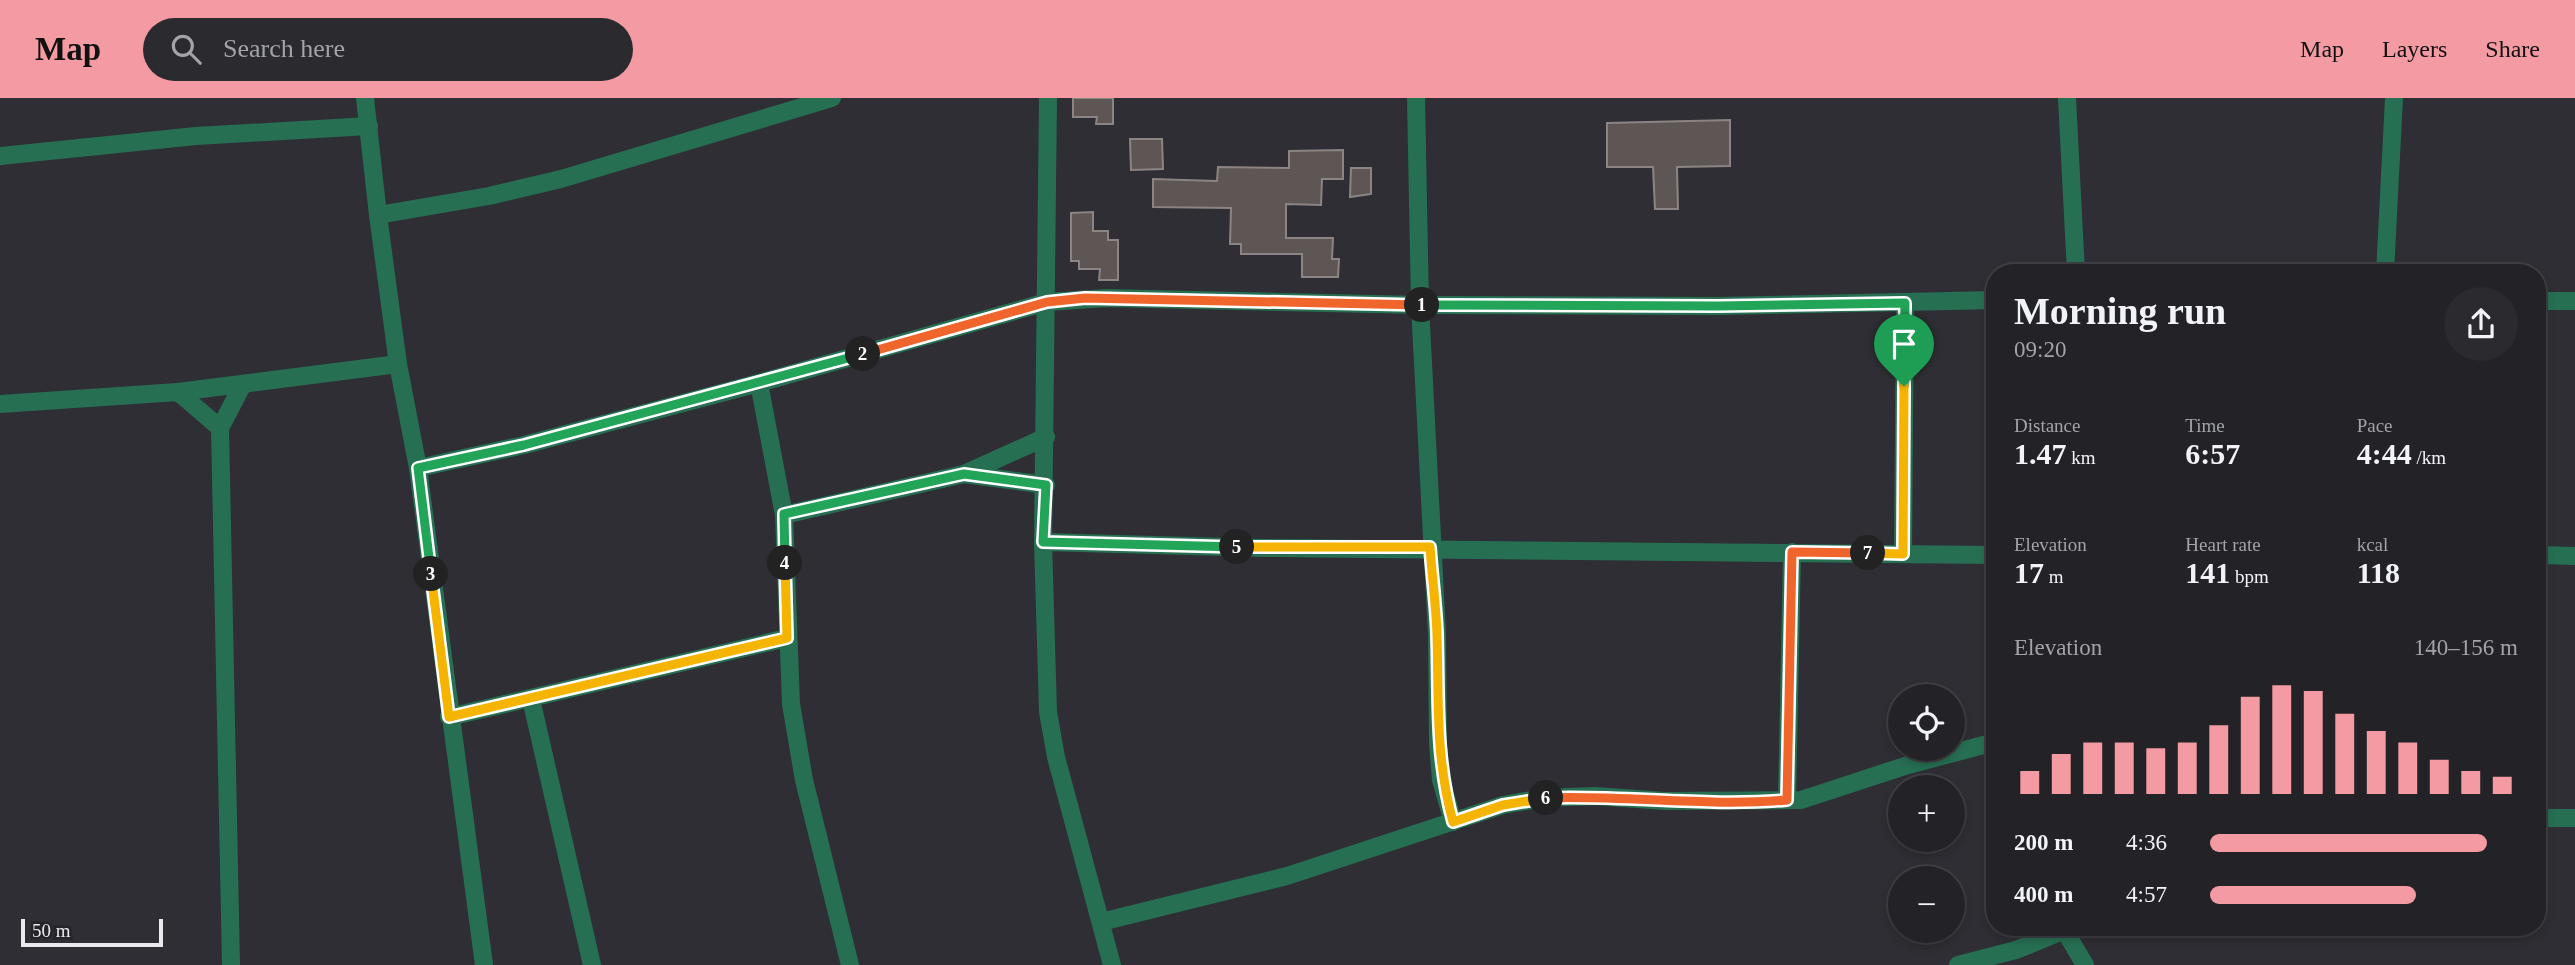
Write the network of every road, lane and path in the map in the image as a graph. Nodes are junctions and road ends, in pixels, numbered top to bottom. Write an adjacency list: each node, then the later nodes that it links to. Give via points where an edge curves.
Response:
1 (365, 98): 8 (street)
2 (832, 98): 7 (street)
3 (1048, 98): 16 (street)
4 (1416, 98): 18 (street)
5 (2394, 98): 12 (street)
6 (2065, 99): 11 (street)
7 (802, 101): 10 (street, via 561,179)
8 (369, 126): 9 (street, via 196,136); 10 (street)
9 (0, 156)
10 (378, 215): 19 (street)
11 (2075, 264)
12 (2385, 264)
13 (1986, 300): 17 (street)
14 (2546, 301): 15 (street)
15 (2575, 301)
16 (1047, 302): 18 (street, via 1107,298); 20 (street); 25 (street)
17 (1905, 303): 18 (street); 33 (street)
18 (1420, 305): 31 (street)
19 (398, 364): 21 (street); 26 (street)
20 (759, 383): 26 (street); 29 (street)
21 (243, 384): 22 (street); 24 (street)
22 (178, 392): 23 (street); 24 (street)
23 (0, 404)
24 (220, 428): 48 (street)
25 (1046, 437): 27 (street); 28 (street)
26 (418, 468): 39 (street)
27 (964, 474): 28 (street); 29 (street)
28 (1046, 485): 30 (street)
29 (784, 514): 37 (street)
30 (1043, 542): 31 (street); 45 (street, via 1048,712)
31 (1430, 547): 32 (street); 44 (street, via 1441,779)
32 (1792, 552): 33 (street); 41 (street)
33 (1903, 554): 34 (street)
34 (1986, 555)
35 (2546, 555): 36 (street)
36 (2575, 556)
37 (787, 638): 38 (street); 51 (street, via 791,704 804,780)
38 (531, 699): 39 (street); 50 (street)
39 (449, 717): 49 (street)
40 (1986, 744): 41 (street, via 1801,800)
41 (1787, 800): 44 (street, via 1544,798 1503,805)
42 (2546, 818): 43 (street)
43 (2575, 818)
44 (1453, 822): 45 (street, via 1287,876)
45 (1101, 922): 52 (street)
46 (2051, 936): 53 (street)
47 (2071, 936): 54 (street)
48 (231, 965)
49 (484, 965)
50 (592, 965)
51 (850, 965)
52 (1112, 965)
53 (1958, 965)
54 (2085, 965)

